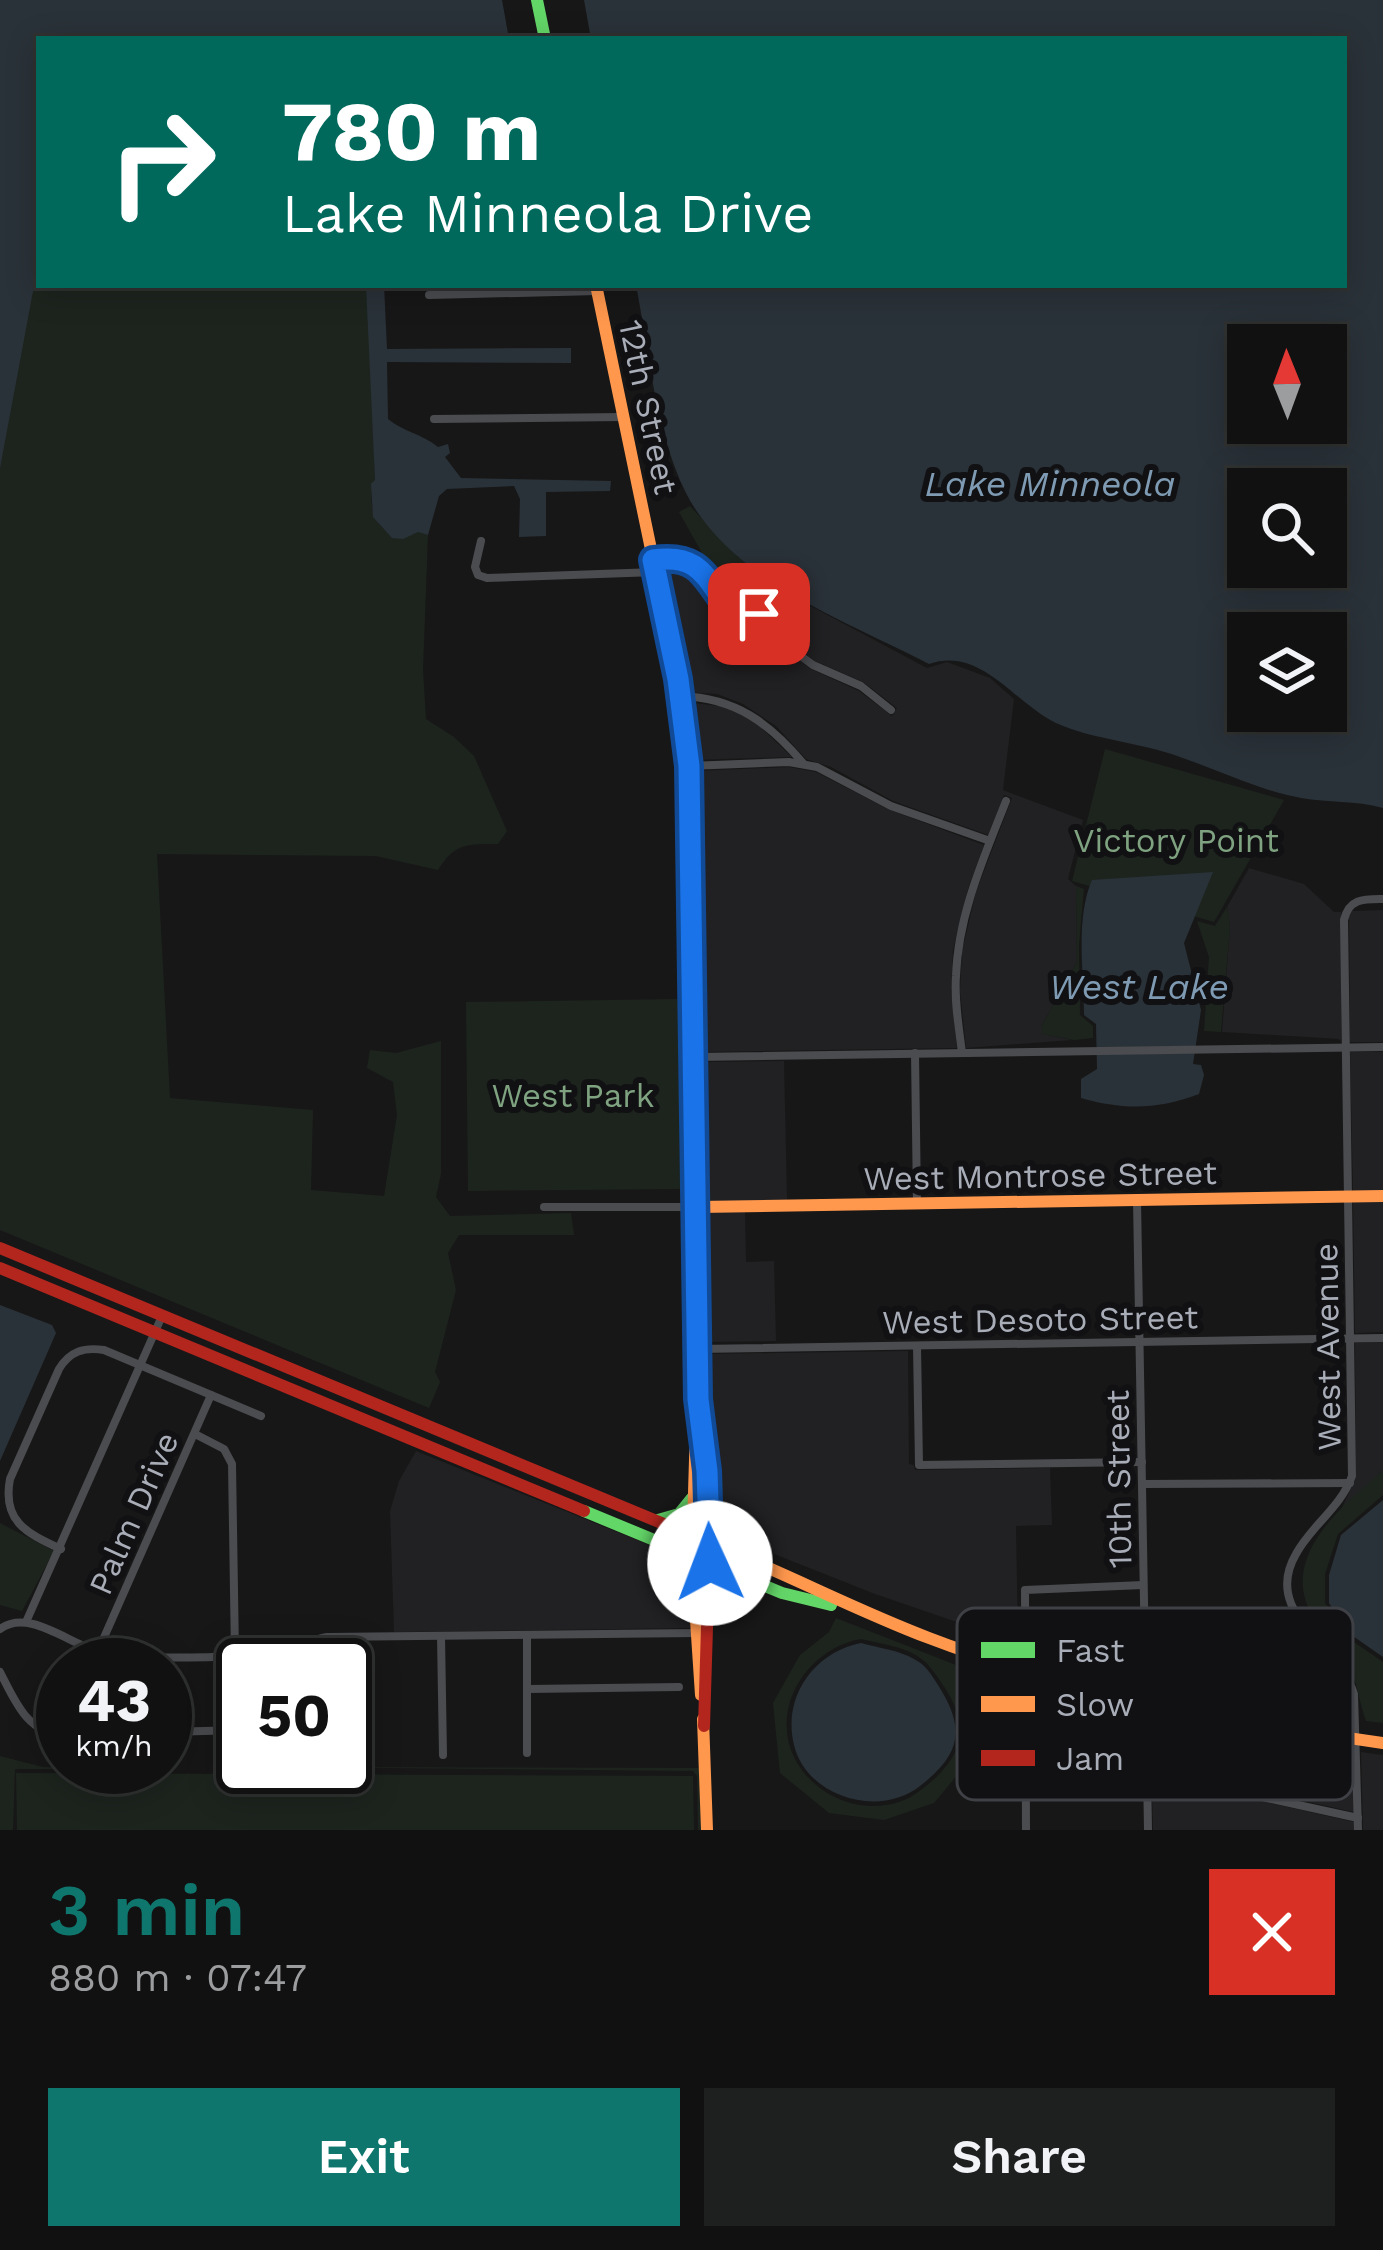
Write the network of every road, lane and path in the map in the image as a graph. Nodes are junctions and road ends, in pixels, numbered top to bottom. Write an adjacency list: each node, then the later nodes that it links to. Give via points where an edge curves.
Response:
1 (537, 0): 2 (main road)
2 (544, 36)
3 (597, 288): 4 (street); 5 (main road, 12th Street)
4 (429, 295)
5 (624, 417): 6 (street); 8 (main road, 12th Street)
6 (434, 419)
7 (481, 541): 8 (street, via 476,571 487,578)
8 (655, 566): 9 (main road, 12th Street); 10 (street, via 680,556 694,562 731,612 759,614 813,665)
9 (681, 697): 11 (street, via 741,709); 12 (main road, 12th Street)
10 (891, 710)
11 (803, 764): 12 (street); 14 (street)
12 (689, 766): 20 (main road, 12th Street)
13 (1006, 801): 14 (street)
14 (990, 842): 18 (street, via 958,951)
15 (1383, 899): 17 (street, West Avenue, via 1360,899 1344,920)
16 (1383, 1046): 17 (street)
17 (1345, 1047): 18 (street); 22 (street, West Avenue)
18 (962, 1053): 19 (street)
19 (915, 1054): 20 (street); 24 (street)
20 (695, 1057): 26 (main road, 12th Street)
21 (1383, 1196): 22 (main road, West Montrose Street)
22 (1348, 1197): 23 (main road, West Montrose Street); 31 (street, West Avenue)
23 (1137, 1200): 24 (main road, West Montrose Street); 33 (street, 10th Street)
24 (916, 1204): 26 (main road, West Montrose Street)
25 (544, 1207): 26 (street)
26 (698, 1207): 35 (main road, 12th Street)
27 (0, 1248): 29 (main road)
28 (0, 1268): 30 (main road)
29 (163, 1316): 30 (street); 45 (main road)
30 (156, 1333): 36 (street); 49 (main road)
31 (1350, 1338): 32 (street, West Desoto Street); 33 (street, West Desoto Street); 42 (street, West Avenue)
32 (1383, 1338)
33 (1141, 1342): 34 (street, West Desoto Street); 40 (street, 10th Street)
34 (917, 1346): 35 (street, West Desoto Street); 40 (street, via 919,1465)
35 (698, 1349): 41 (main road, 12th Street)
36 (142, 1365): 37 (street); 48 (street); 48 (street, via 94,1348 70,1355 10,1479 14,1522)
37 (212, 1395): 38 (street); 39 (street, Palm Drive)
38 (261, 1416)
39 (195, 1434): 66 (street, Palm Drive); 67 (street, via 224,1449 232,1464)
40 (1142, 1462): 43 (street, 10th Street)
41 (699, 1471): 44 (main road, 12th Street); 47 (main road, 12th Street)
42 (1350, 1483): 43 (street); 56 (street, West Avenue, via 1291,1562 1287,1592)
43 (1142, 1484): 52 (street, 10th Street)
44 (692, 1498): 45 (main road, via 679,1514); 46 (main road, 12th Street)
45 (656, 1521): 46 (main road)
46 (693, 1536): 47 (main road); 49 (main road, 12th Street)
47 (709, 1543): 50 (main road, 12th Street); 57 (main road)
48 (61, 1549): 58 (street)
49 (693, 1556): 50 (main road); 60 (main road, 12th Street)
50 (710, 1563): 51 (main road); 53 (main road, 12th Street)
51 (743, 1577): 53 (main road, via 725,1582); 57 (main road)
52 (1144, 1585): 54 (street, via 1024,1590); 55 (street, 10th Street)
53 (710, 1601): 61 (main road, 12th Street)
54 (1024, 1608)
55 (1144, 1608)
56 (1294, 1608)
57 (854, 1610): 69 (main road)
58 (26, 1622): 59 (street); 65 (street)
59 (0, 1629)
60 (695, 1633): 61 (street); 62 (street); 74 (main road, 12th Street)
61 (711, 1633): 74 (main road, 12th Street)
62 (527, 1635): 63 (street); 72 (street)
63 (441, 1636): 64 (street); 80 (street)
64 (356, 1637): 68 (street)
65 (65, 1638)
66 (105, 1638)
67 (236, 1638)
68 (320, 1638)
69 (957, 1645)
70 (0, 1672): 75 (street)
71 (680, 1687): 72 (street)
72 (528, 1689): 79 (street)
73 (1353, 1692): 77 (street, West Avenue)
74 (704, 1726): 85 (main road, 12th Street)
75 (36, 1728)
76 (1353, 1739): 77 (main road)
77 (1356, 1739): 78 (main road); 84 (street, West Avenue)
78 (1383, 1743)
79 (527, 1753)
80 (443, 1755)
81 (1025, 1800): 86 (street)
82 (1147, 1800): 87 (street, 10th Street)
83 (1276, 1800): 84 (street)
84 (1358, 1818): 88 (street, West Avenue)
85 (707, 1830)
86 (1026, 1830)
87 (1148, 1830)
88 (1358, 1830)

